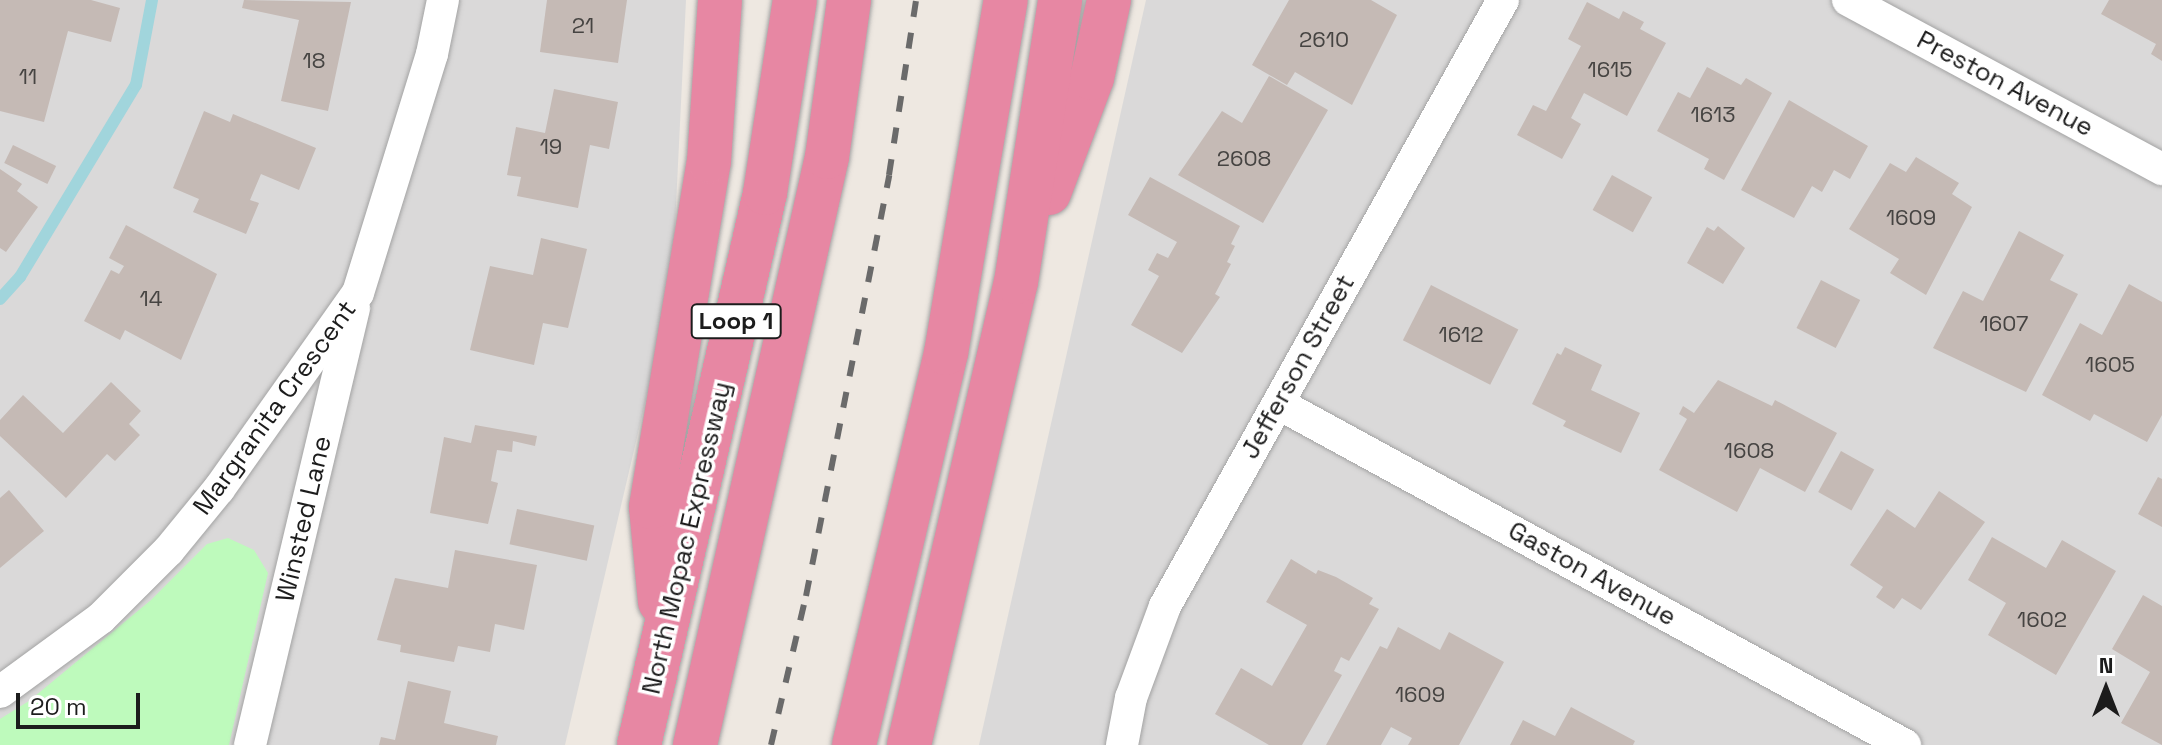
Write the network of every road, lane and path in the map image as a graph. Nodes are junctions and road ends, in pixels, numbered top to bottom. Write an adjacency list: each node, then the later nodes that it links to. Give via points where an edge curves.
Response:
1 (443, 0): 12 (street, Margranita Crescent, via 432,54)
2 (720, 0): 14 (highway, via 709,161 651,507)
3 (795, 0): 14 (highway, North Mopac Expressway / Loop 1, via 765,193)
4 (849, 0): 18 (highway, via 827,157)
5 (1006, 0): 19 (highway, via 946,353)
6 (1060, 0): 11 (highway)
7 (1109, 0): 11 (highway, via 1092,78)
8 (1503, 0): 13 (street, Jefferson Street)
9 (1848, 0): 10 (street, Preston Avenue)
10 (2162, 169)
11 (1016, 282): 20 (highway)
12 (358, 293): 15 (street, Margranita Crescent, via 219,489 169,550 101,618); 16 (street, Winsted Lane)
13 (1279, 404): 21 (street, Jefferson Street, via 1165,606 1131,698); 22 (street, Gaston Avenue)
14 (664, 640): 17 (highway, North Mopac Expressway / Loop 1)
15 (0, 692)
16 (250, 745)
17 (639, 745)
18 (695, 745)
19 (854, 745)
20 (909, 745)
21 (1122, 745)
22 (1905, 745)

